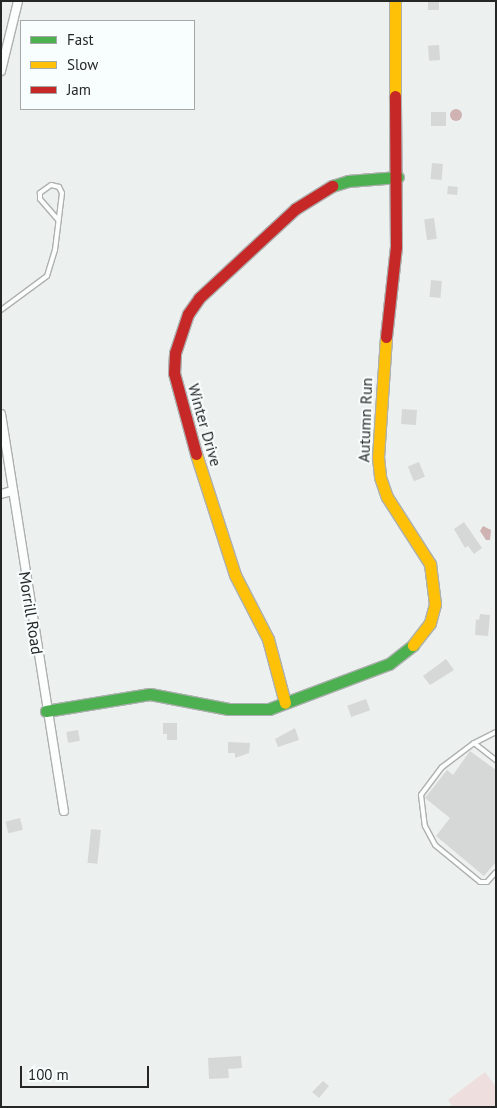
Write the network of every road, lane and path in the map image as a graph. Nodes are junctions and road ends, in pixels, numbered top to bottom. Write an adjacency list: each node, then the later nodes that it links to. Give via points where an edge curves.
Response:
1 (18, 1): 3 (street)
2 (395, 1): 4 (street, Autumn Run)
3 (1, 71)
4 (398, 177): 10 (street, Autumn Run, via 396,247 380,417 380,477 387,497 430,564 435,604 430,623 406,654 389,664); 10 (street, Winter Drive, via 348,181 328,187 305,201 199,298 188,314 175,353 174,373 185,422 234,575 268,639)
5 (58, 220): 5 (lane, via 62,193 59,187 52,185 40,193 40,198); 6 (lane, via 47,276)
6 (1, 310)
7 (1, 414): 8 (street, Morrill Road)
8 (12, 491): 9 (street); 11 (street, Morrill Road)
9 (1, 494)
10 (285, 703): 11 (street, Autumn Run, via 249,711 150,694)
11 (46, 711): 15 (street, Morrill Road)
12 (496, 732): 13 (lane)
13 (474, 743): 14 (lane); 16 (lane, via 428,783 421,795 422,811 428,836 435,845 480,882 487,882)
14 (496, 760)
15 (64, 810)
16 (496, 872)

